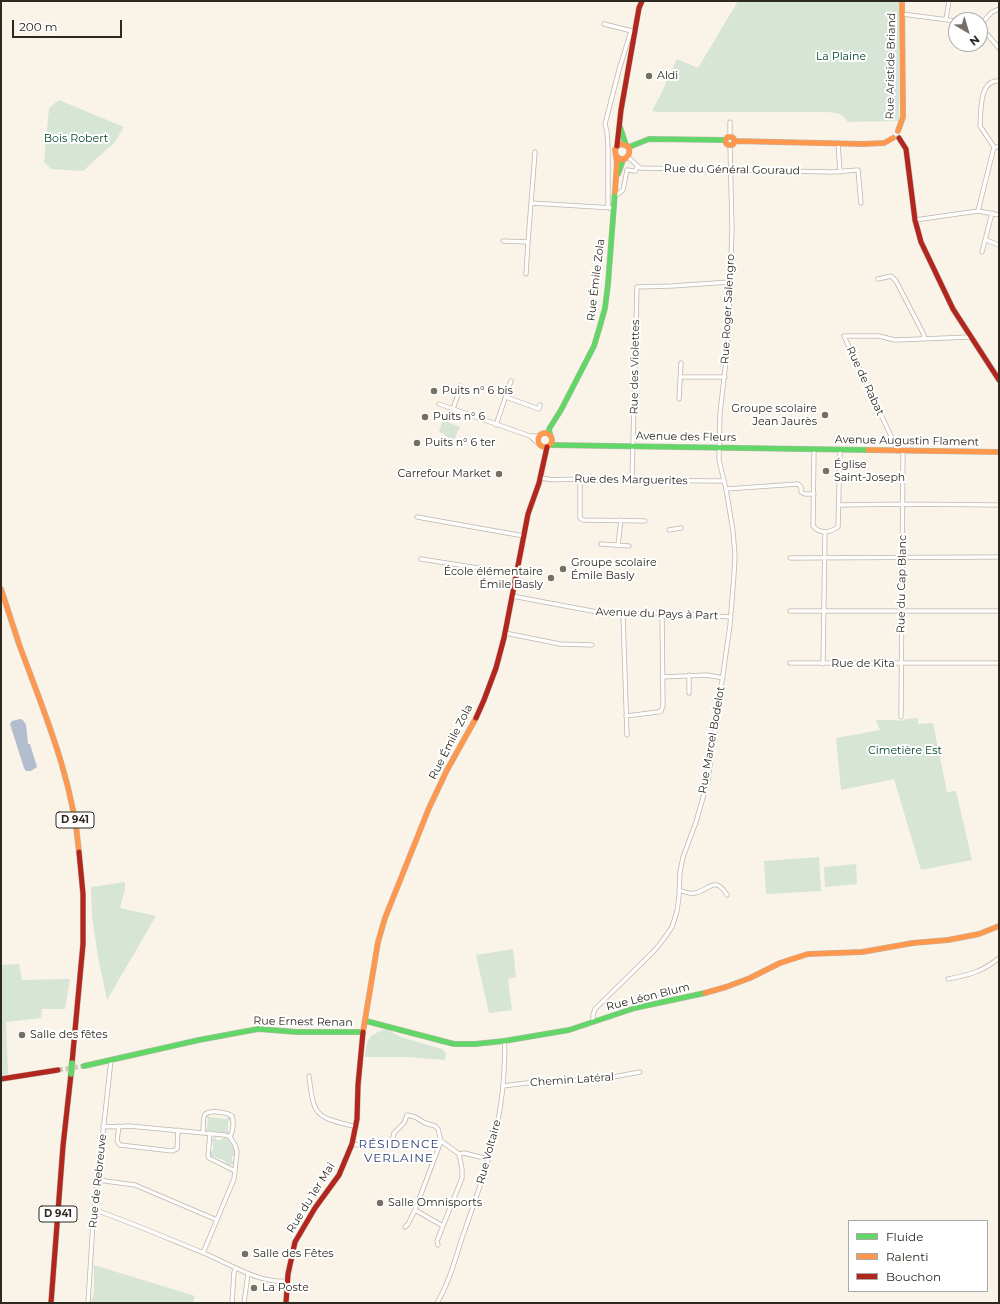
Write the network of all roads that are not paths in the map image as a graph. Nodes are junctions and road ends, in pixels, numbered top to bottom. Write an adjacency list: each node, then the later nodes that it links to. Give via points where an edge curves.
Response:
1 (642, 1): 9 (street)
2 (902, 1): 5 (street, Rue Aristide Briand)
3 (949, 1): 7 (street)
4 (999, 10): 6 (street)
5 (902, 14): 7 (street); 15 (street, Rue Aristide Briand, via 903,117)
6 (988, 17)
7 (946, 19)
8 (604, 24): 9 (street)
9 (633, 32): 14 (street); 25 (street, via 619,70 605,124)
10 (988, 35): 11 (street)
11 (999, 48)
12 (999, 81): 22 (street, via 988,84 984,89 980,126)
13 (730, 122): 18 (street, Rue Roger Salengro)
14 (619, 123): 20 (street); 21 (street)
15 (898, 131): 16 (street, via 893,132); 17 (street)
16 (892, 138): 17 (street); 19 (street, via 884,143)
17 (899, 138): 39 (street, via 906,149)
18 (730, 141): 19 (street); 21 (street, via 649,139); 29 (street, Rue Roger Salengro)
19 (838, 143): 30 (street)
20 (617, 146): 21 (street); 26 (street)
21 (627, 146): 27 (street, via 630,153)
22 (994, 147): 23 (street); 36 (street)
23 (999, 148)
24 (535, 152): 33 (street)
25 (608, 153): 26 (street); 35 (street)
26 (616, 156): 27 (street); 31 (street)
27 (625, 158): 28 (street); 31 (street)
28 (638, 166): 29 (street, Rue du Général Gouraud); 32 (street, via 635,170 627,170 623,190)
29 (730, 170): 30 (street, Rue du Général Gouraud); 47 (street, Rue Roger Salengro)
30 (840, 172): 34 (street, Rue du Général Gouraud, via 858,170)
31 (615, 184): 32 (street, Rue Émile Zola)
32 (614, 198): 35 (street, Rue Émile Zola)
33 (531, 203): 35 (street); 42 (street)
34 (861, 203)
35 (610, 208): 61 (street, Rue Émile Zola, via 608,284 600,326 582,372)
36 (978, 210): 37 (street); 39 (street)
37 (992, 213): 38 (street); 41 (street)
38 (999, 215)
39 (915, 220): 48 (street, via 921,242 936,276)
40 (503, 240): 42 (street)
41 (986, 240): 43 (street); 44 (street)
42 (528, 242): 45 (street)
43 (999, 245)
44 (982, 252)
45 (526, 274)
46 (878, 279): 49 (street, via 891,276 896,281)
47 (730, 282): 52 (street, Rue Roger Salengro); 66 (street, Rue des Violettes, via 636,287)
48 (970, 337): 49 (street); 53 (street)
49 (924, 339): 70 (street, Rue de Rabat, via 895,340 879,336 844,336)
50 (681, 363): 51 (street)
51 (681, 377): 52 (street); 57 (street)
52 (725, 377): 67 (street, Rue Roger Salengro)
53 (999, 380)
54 (511, 381): 56 (street)
55 (461, 386): 60 (street)
56 (506, 397): 59 (street, via 539,409); 62 (street)
57 (679, 399)
58 (439, 404): 60 (street)
59 (540, 405)
60 (453, 409): 62 (street)
61 (557, 416): 63 (street, Rue Émile Zola); 65 (street, Rue Émile Zola, via 549,428)
62 (496, 425): 64 (street)
63 (541, 434): 64 (street); 65 (street); 65 (street, Avenue des Fleurs)
64 (530, 436): 65 (street)
65 (548, 443): 66 (street, Avenue des Fleurs); 72 (street, Rue Émile Zola)
66 (633, 446): 67 (street, Avenue des Fleurs); 74 (street, Rue des Violettes)
67 (719, 448): 68 (street, Avenue des Fleurs); 75 (street, Rue Marcel Bodelot)
68 (814, 450): 69 (street, Avenue Augustin Flament); 77 (street)
69 (840, 450): 70 (street, Avenue Augustin Flament); 79 (street)
70 (901, 451): 71 (street, Avenue Augustin Flament); 78 (street, Rue du Cap Blanc)
71 (999, 452)
72 (540, 477): 73 (street, Rue des Marguerites, via 545,480); 87 (street, Rue Émile Zola)
73 (580, 480): 74 (street, Rue des Marguerites); 82 (street, via 580,518)
74 (632, 480): 75 (street, Rue des Marguerites)
75 (723, 481): 76 (street, Rue Marcel Bodelot)
76 (726, 489): 77 (street, via 798,484 801,492); 105 (street, Rue Marcel Bodelot, via 735,556)
77 (814, 494): 86 (street, via 813,526 816,530)
78 (903, 504): 79 (street); 80 (street); 92 (street, Rue du Cap Blanc)
79 (839, 505): 86 (street, via 838,527)
80 (999, 505)
81 (417, 517): 87 (street)
82 (621, 520): 83 (street); 89 (street)
83 (645, 521)
84 (681, 528): 85 (street)
85 (669, 530)
86 (825, 532): 91 (street)
87 (524, 536): 96 (street, Rue Émile Zola)
88 (601, 544): 89 (street)
89 (618, 545): 90 (street)
90 (629, 546)
91 (825, 557): 92 (street); 94 (street); 100 (street)
92 (903, 557): 93 (street); 101 (street, Rue du Cap Blanc)
93 (999, 557)
94 (790, 558)
95 (421, 560): 96 (street)
96 (516, 574): 98 (street, Rue Émile Zola)
97 (1, 589): 158 (street, D 941, bridge, via 57,746 73,807 83,887 83,944)
98 (512, 596): 104 (street, Avenue du Pays à Part, via 600,614); 106 (street, Rue Émile Zola)
99 (790, 611): 100 (street)
100 (824, 611): 101 (street); 110 (street)
101 (902, 611): 102 (street); 111 (street, Rue du Cap Blanc)
102 (999, 611)
103 (662, 613): 104 (street, Avenue du Pays à Part); 105 (street, Avenue du Pays à Part); 113 (street)
104 (623, 615): 116 (street)
105 (731, 617): 114 (street, Rue Marcel Bodelot)
106 (505, 634): 107 (street, via 560,644); 124 (street, Rue Émile Zola, via 484,700 429,808 385,918 378,942)
107 (592, 645)
108 (790, 663): 110 (street, Rue de Kita)
109 (999, 663): 111 (street, Rue de Kita)
110 (823, 664): 111 (street, Rue de Kita)
111 (902, 664): 117 (street, Rue du Cap Blanc)
112 (689, 675): 113 (street); 114 (street); 115 (street)
113 (662, 677): 116 (street, via 661,711)
114 (723, 678): 119 (street, Rue Marcel Bodelot, via 708,780 683,857)
115 (689, 693)
116 (626, 716): 118 (street)
117 (901, 717)
118 (627, 735)
119 (680, 890): 120 (street, via 696,893 714,884 723,888); 125 (street, Rue Marcel Bodelot, via 672,927 663,940 595,1009)
120 (726, 895)
121 (999, 926): 125 (street, Rue Léon Blum, via 964,938 862,952 808,954 780,963 726,987 635,1008)
122 (999, 958): 123 (street, via 974,973)
123 (948, 979)
124 (366, 1020): 126 (street, Rue Émile Zola); 127 (street, Rue Léon Blum, via 454,1044)
125 (593, 1022): 127 (street, Rue Léon Blum, via 569,1030)
126 (363, 1032): 128 (street, Rue Ernest Renan, via 258,1030 199,1040); 137 (street, Rue du 1er Mai)
127 (504, 1041): 134 (street, Rue Voltaire)
128 (112, 1060): 129 (street, Rue Ernest Renan); 135 (street, Rue de Rebreuve)
129 (84, 1066)
130 (58, 1070): 133 (street)
131 (640, 1072): 134 (street, Chemin Latéral, via 602,1079)
132 (309, 1076): 137 (street, via 316,1112 326,1118)
133 (1, 1079)
134 (503, 1086): 145 (street, Rue Voltaire, via 497,1126)
135 (103, 1126): 136 (street); 147 (street, Rue de Rebreuve)
136 (119, 1126): 138 (street); 138 (street, via 117,1141 120,1145 172,1151 177,1149)
137 (356, 1127): 143 (street, Rue du 1er Mai)
138 (178, 1130): 139 (street)
139 (203, 1133): 140 (street); 141 (street, via 204,1115 210,1111 232,1116)
140 (210, 1133): 141 (street); 146 (street, via 209,1158)
141 (230, 1137): 146 (street, via 237,1152)
142 (441, 1140): 143 (street, via 435,1126 407,1115 388,1147); 144 (street); 149 (street)
143 (352, 1144): 157 (street, Rue du 1er Mai, via 339,1175 315,1208 298,1238 291,1257)
144 (459, 1154): 145 (street); 151 (street, via 462,1178)
145 (488, 1159): 163 (street, Rue Voltaire, via 445,1291)
146 (235, 1171): 150 (street)
147 (98, 1180): 148 (street, Rue de Rebreuve); 150 (street, via 135,1185)
148 (95, 1210): 154 (street); 159 (street, Rue de Rebreuve)
149 (415, 1210): 151 (street); 152 (street)
150 (217, 1220): 154 (street)
151 (443, 1226): 153 (street)
152 (406, 1227)
153 (438, 1245)
154 (203, 1253): 155 (street)
155 (236, 1268): 156 (street); 160 (street)
156 (248, 1274): 157 (street); 161 (street)
157 (287, 1281): 162 (street, Rue du 1er Mai)
158 (51, 1303)
159 (88, 1303)
160 (232, 1303)
161 (244, 1303)
162 (286, 1303)
163 (437, 1303)

